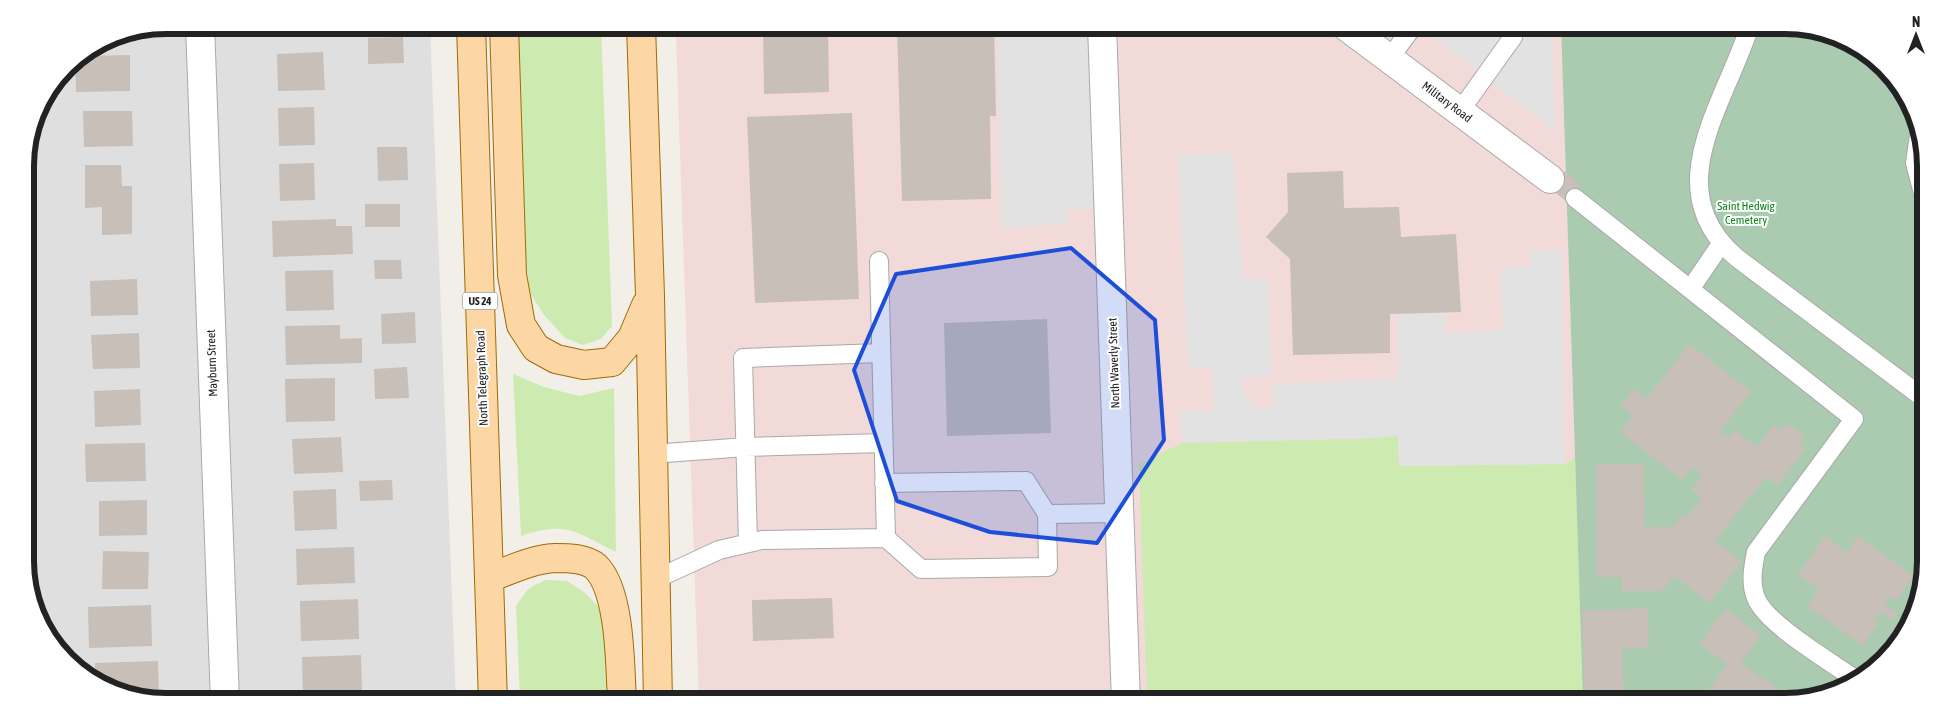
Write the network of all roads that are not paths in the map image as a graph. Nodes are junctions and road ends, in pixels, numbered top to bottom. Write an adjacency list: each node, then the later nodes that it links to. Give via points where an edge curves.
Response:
1 (200, 34): 33 (street, Mayburn Street)
2 (471, 34): 30 (main road, North Telegraph Road / US 24)
3 (504, 34): 19 (main road, via 512,275 521,325 536,348 556,359 584,366 612,362 632,338)
4 (641, 34): 19 (main road)
5 (1102, 34): 26 (street, North Waverly Street)
6 (1356, 34): 10 (street, Military Road)
7 (1407, 34): 10 (lane)
8 (1513, 34): 11 (lane)
9 (1746, 34): 16 (lane, via 1701,158 1699,198 1707,222)
10 (1389, 58): 11 (street, Military Road)
11 (1460, 111): 14 (street, Military Road)
12 (1916, 155): 13 (lane)
13 (1917, 171)
14 (1550, 179)
15 (1575, 198): 18 (lane)
16 (1721, 244): 18 (lane); 21 (lane)
17 (878, 261): 20 (lane)
18 (1691, 288): 32 (lane, via 1854,419 1756,552 1752,575 1756,598 1766,614)
19 (650, 296): 24 (main road)
20 (881, 353): 22 (lane); 23 (lane, via 744,358)
21 (1917, 393)
22 (883, 443): 23 (lane); 25 (lane)
23 (746, 447): 24 (lane); 29 (lane)
24 (652, 454): 31 (main road)
25 (884, 483): 27 (lane, via 1026,481); 28 (lane)
26 (1119, 513): 27 (lane); 37 (street, North Waverly Street)
27 (1047, 514): 28 (lane, via 1048,567 920,569)
28 (886, 538): 29 (lane, via 762,540)
29 (748, 544): 31 (lane, via 719,550)
30 (489, 578): 34 (main road, North Telegraph Road / US 24); 35 (main road, via 525,564 554,558 580,560 596,567 608,587 618,631)
31 (654, 580): 36 (main road)
32 (1851, 676)
33 (224, 693)
34 (493, 693)
35 (621, 693)
36 (658, 693)
37 (1126, 693)

